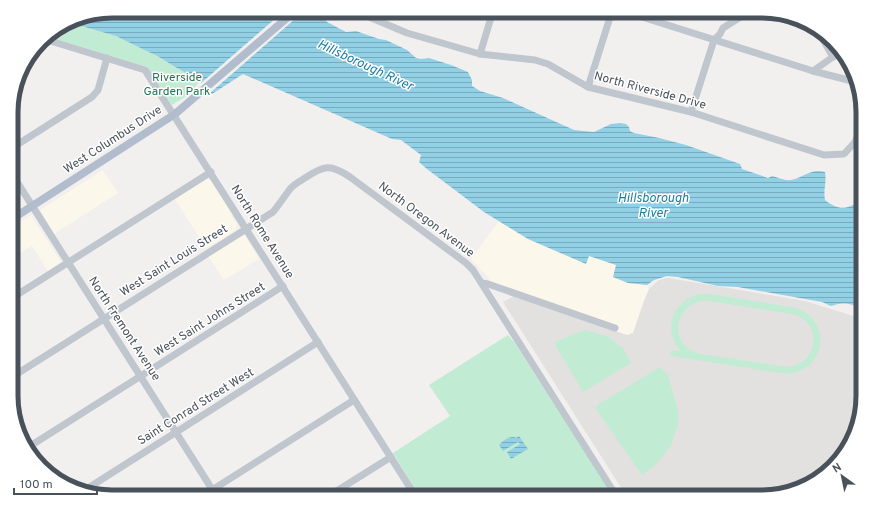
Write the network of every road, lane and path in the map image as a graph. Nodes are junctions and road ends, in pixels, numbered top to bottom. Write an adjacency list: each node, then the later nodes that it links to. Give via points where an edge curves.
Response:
1 (287, 18): 18 (main road, West Columbus Drive)
2 (372, 18): 10 (street, North Riverside Drive, via 407,33)
3 (491, 18): 10 (street)
4 (610, 18): 16 (street)
5 (645, 18): 7 (street)
6 (739, 18): 7 (street, via 723,28)
7 (714, 40): 14 (street); 17 (street)
8 (50, 41): 13 (street, North Rome Avenue)
9 (824, 43): 12 (street)
10 (480, 54): 16 (street, North Riverside Drive, via 535,60 548,64)
11 (836, 55): 12 (street)
12 (833, 57): 14 (street)
13 (107, 58): 18 (street, North Rome Avenue, via 146,70); 20 (street, via 98,90 92,97)
14 (813, 71): 15 (street)
15 (851, 81)
16 (588, 87): 17 (street, North Riverside Drive)
17 (691, 112): 19 (street, North Riverside Drive, via 824,155 844,154)
18 (175, 114): 21 (street, North Rome Avenue); 23 (main road, West Columbus Drive)
19 (856, 140)
20 (18, 144)
21 (210, 172): 25 (street, North Rome Avenue); 26 (street)
22 (18, 183): 23 (street, North Fremont Avenue)
23 (33, 206): 24 (main road, West Columbus Drive); 26 (street, North Fremont Avenue)
24 (18, 215)
25 (246, 228): 27 (street, North Oregon Avenue, via 273,212 294,185 317,170 333,168 350,177 466,263); 28 (street, North Rome Avenue); 30 (street, West Saint Louis Street)
26 (68, 263): 29 (street); 30 (street, North Fremont Avenue)
27 (482, 283): 31 (street); 43 (street, North Oregon Avenue)
28 (283, 286): 32 (street, North Rome Avenue); 34 (street, West Saint Johns Street)
29 (18, 294)
30 (104, 318): 33 (street, West Saint Louis Street); 34 (street, North Fremont Avenue)
31 (615, 328)
32 (318, 342): 35 (street, North Rome Avenue); 36 (street, Saint Conrad Street West)
33 (18, 373)
34 (141, 376): 36 (street, North Fremont Avenue); 37 (street, West Saint Johns Street)
35 (354, 400): 38 (street, North Rome Avenue); 40 (street)
36 (176, 432): 39 (street, Saint Conrad Street West); 40 (street, North Fremont Avenue)
37 (32, 445)
38 (391, 457): 41 (street); 42 (street, North Rome Avenue)
39 (89, 487)
40 (212, 490)
41 (338, 490)
42 (412, 490)
43 (613, 490)

